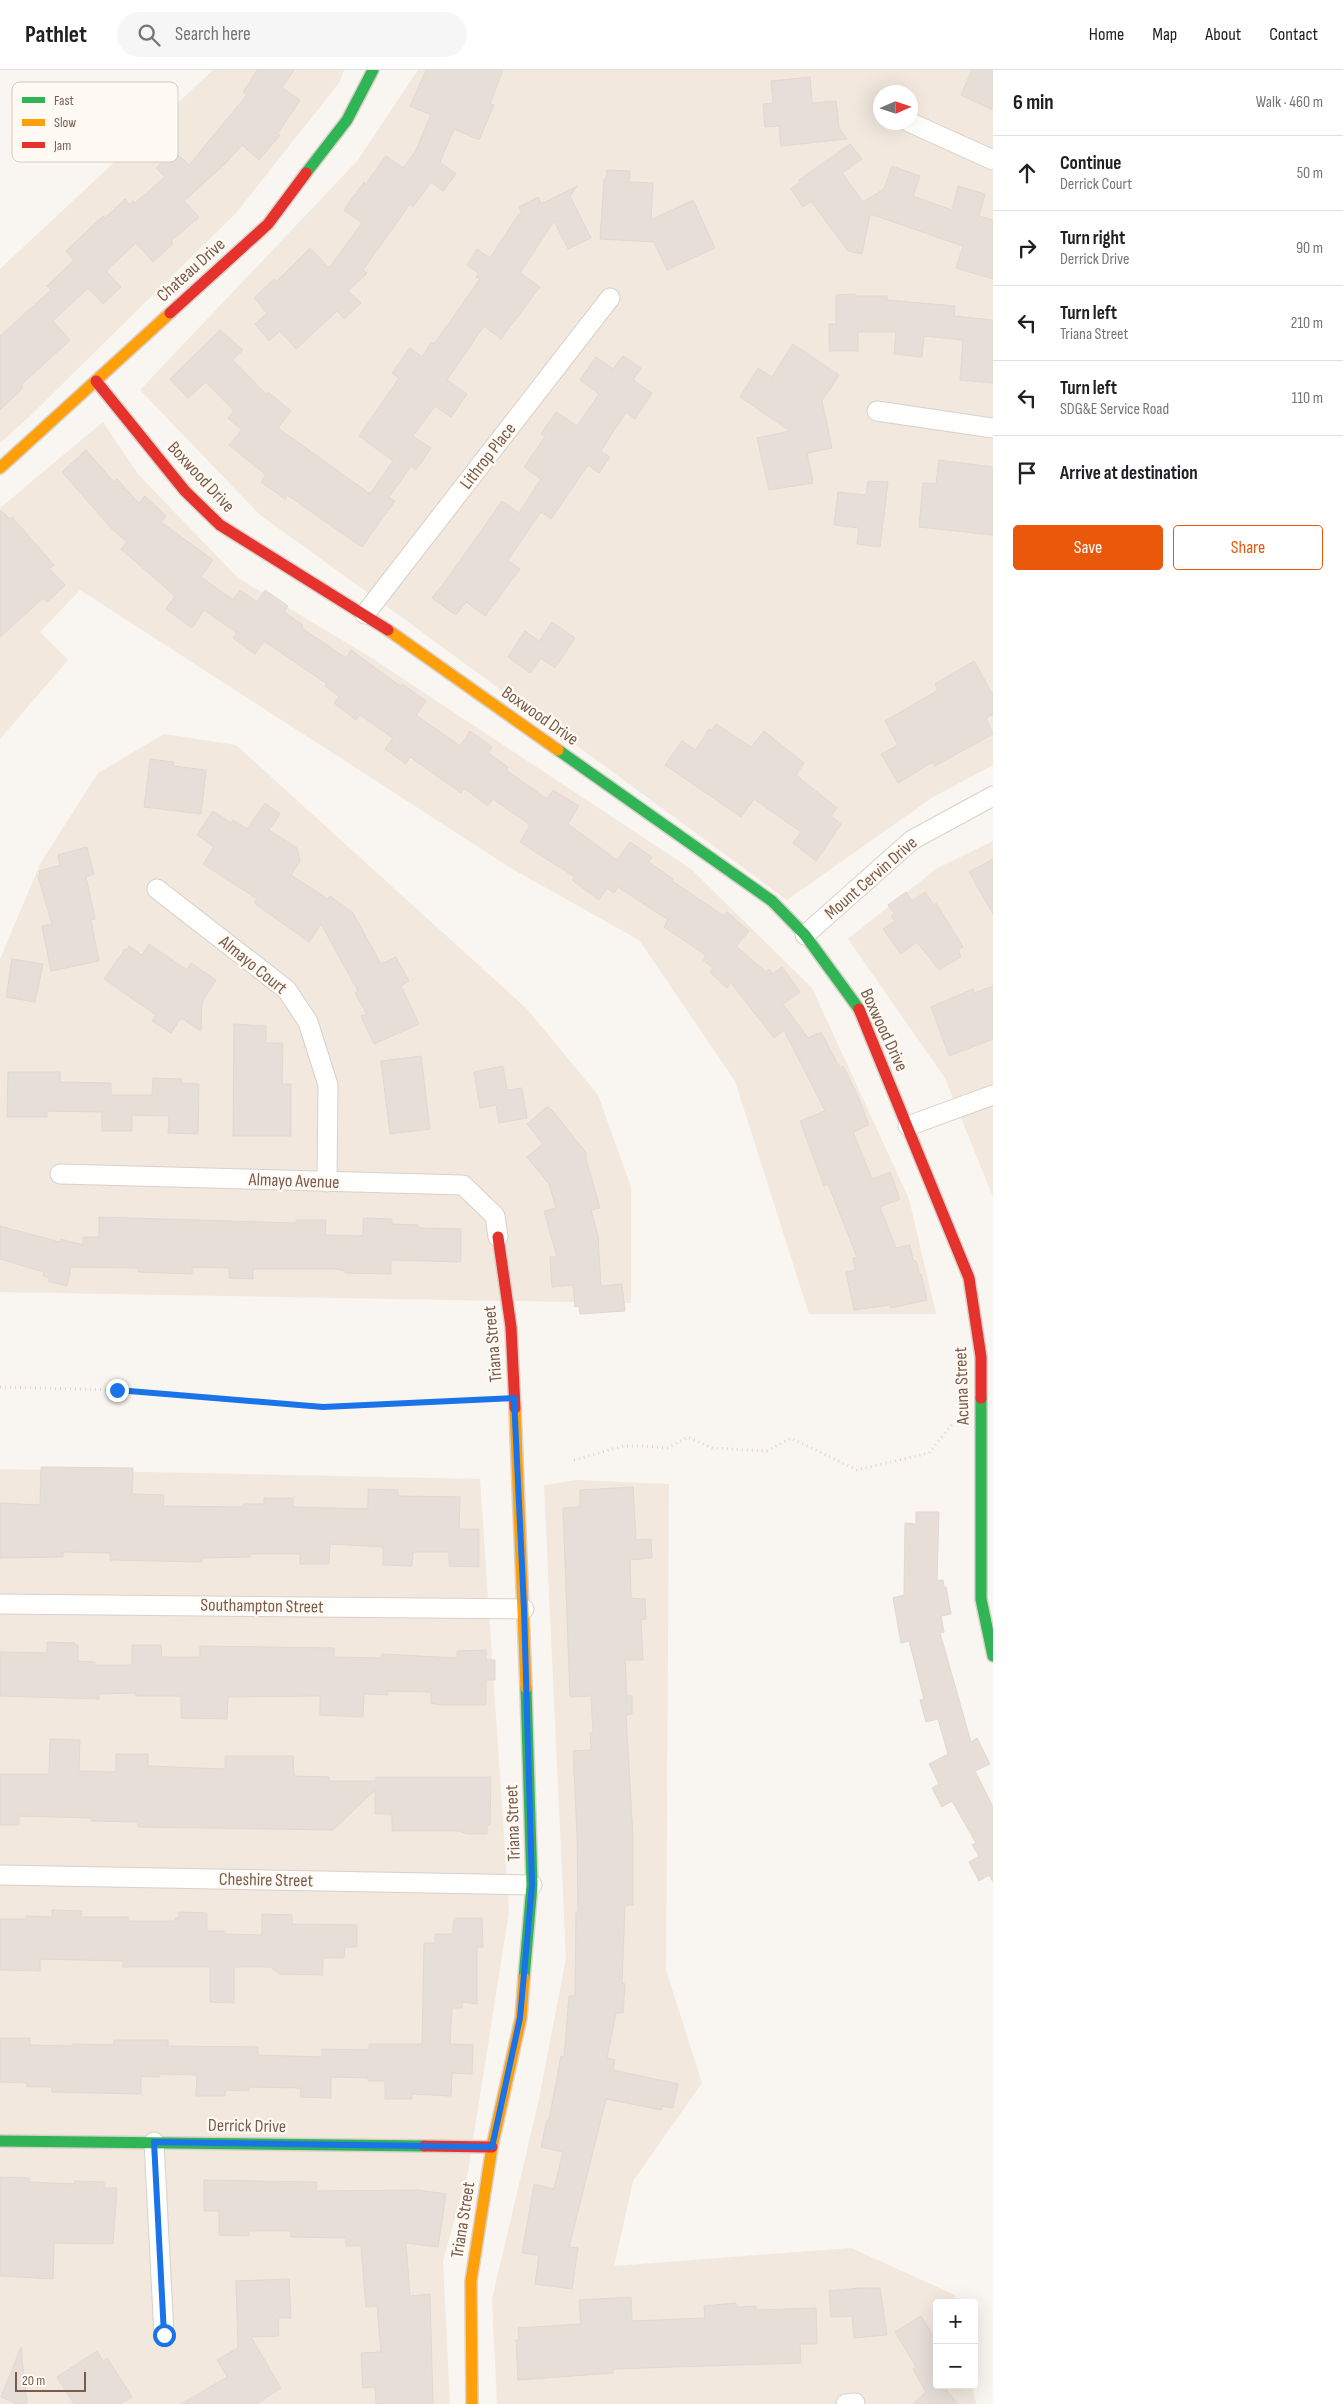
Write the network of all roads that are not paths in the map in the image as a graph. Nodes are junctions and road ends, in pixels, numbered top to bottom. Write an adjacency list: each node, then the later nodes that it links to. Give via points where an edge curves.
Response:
1 (374, 70): 5 (street, Chateau Drive, via 347,120 268,224)
2 (918, 126): 3 (street)
3 (993, 160)
4 (610, 298): 9 (street, Lithrop Place)
5 (96, 381): 8 (street, Chateau Drive); 9 (street, Boxwood Drive, via 185,491 220,525)
6 (877, 411): 7 (street)
7 (993, 428)
8 (0, 468)
9 (365, 614): 12 (street, Boxwood Drive, via 772,901)
10 (993, 796): 12 (street, Mount Cervin Drive, via 912,840)
11 (157, 889): 16 (street, Almayo Court, via 287,990 308,1022 328,1085)
12 (805, 935): 14 (street, Boxwood Drive, via 857,1004)
13 (993, 1095): 14 (street)
14 (908, 1126): 20 (street, Acuna Street, via 969,1278 981,1357 982,1599)
15 (60, 1174): 16 (street, Almayo Avenue)
16 (327, 1182): 17 (street, Almayo Avenue, via 463,1185 495,1216)
17 (498, 1237): 19 (street, Triana Street, via 511,1327)
18 (0, 1604): 19 (street, Southampton Street)
19 (524, 1609): 22 (street, Triana Street)
20 (993, 1656)
21 (0, 1874): 22 (street, Cheshire Street)
22 (532, 1885): 25 (street, Triana Street, via 520,2018)
23 (0, 2141): 24 (street, Derrick Drive)
24 (154, 2142): 25 (street, Derrick Drive); 26 (street)
25 (492, 2147): 27 (street, Triana Street, via 471,2281)
26 (164, 2335)
27 (472, 2404)

